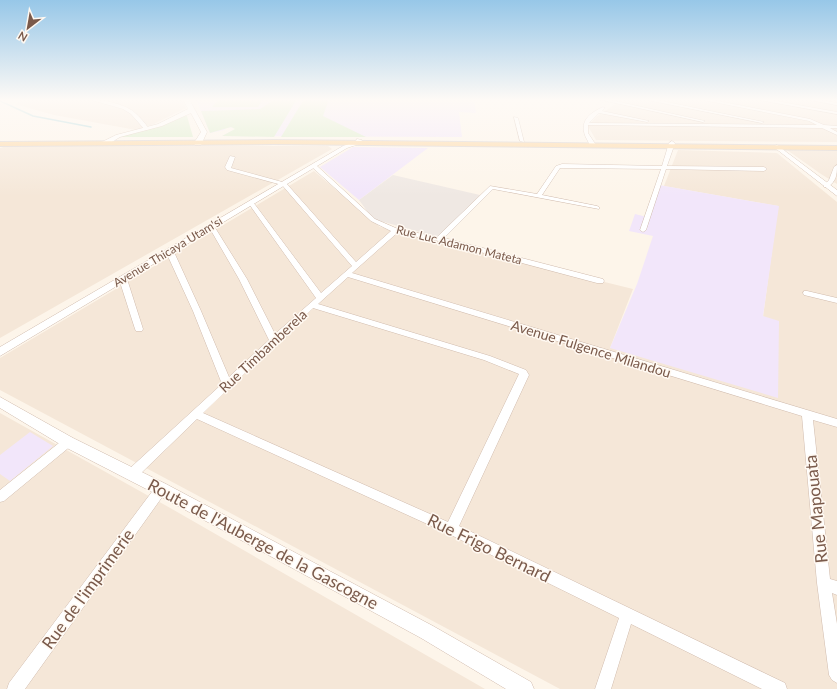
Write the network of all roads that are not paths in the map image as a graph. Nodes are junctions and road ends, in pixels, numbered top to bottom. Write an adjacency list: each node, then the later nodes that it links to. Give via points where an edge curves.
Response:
1 (138, 131): 5 (main road)
2 (200, 131): 6 (main road)
3 (519, 131): 10 (street)
4 (584, 131): 13 (street)
5 (118, 136): 7 (main road); 12 (main road)
6 (201, 139): 8 (main road); 8 (main road); 12 (main road)
7 (86, 140): 11 (main road); 12 (main road)
8 (334, 141): 9 (main road); 17 (street, via 340,148)
9 (358, 141): 10 (main road); 13 (main road); 17 (street, Avenue Thicaya Utam'si)
10 (522, 141): 13 (main road)
11 (0, 142): 12 (main road)
12 (106, 142)
13 (591, 144): 14 (main road)
14 (671, 144): 15 (main road); 16 (main road); 20 (street)
15 (777, 147): 16 (main road); 24 (street)
16 (837, 147)
17 (336, 152): 19 (street, Avenue Thicaya Utam'si)
18 (232, 157): 23 (street, via 229,169)
19 (314, 166): 23 (street, Avenue Thicaya Utam'si); 30 (street, Rue Luc Adamon Mateta, via 373,220)
20 (664, 167): 22 (street); 25 (street, via 560,166); 29 (street)
21 (837, 167): 24 (street, via 832,182)
22 (764, 169)
23 (284, 184): 26 (street, Avenue Thicaya Utam'si); 33 (street)
24 (833, 190)
25 (539, 195): 27 (street); 31 (street, via 492,186)
26 (251, 203): 28 (street, Avenue Thicaya Utam'si); 38 (street)
27 (597, 208)
28 (212, 227): 32 (street, Avenue Thicaya Utam'si); 41 (street, via 243,278)
29 (643, 230)
30 (396, 231): 31 (street, Rue Luc Adamon Mateta); 33 (street, Rue Timbamberela)
31 (439, 239): 36 (street, Rue Luc Adamon Mateta)
32 (170, 252): 35 (street, Avenue Thicaya Utam'si); 43 (street)
33 (355, 265): 34 (street, Rue Timbamberela)
34 (346, 274): 38 (street, Rue Timbamberela); 46 (street, Avenue Fulgence Milandou)
35 (123, 279): 40 (street); 42 (street, Avenue Thicaya Utam'si)
36 (600, 281)
37 (807, 293): 39 (street)
38 (316, 301): 41 (street, Rue Timbamberela); 52 (street, via 523,372 524,376)
39 (837, 301)
40 (138, 329)
41 (274, 340): 43 (street, Rue Timbamberela)
42 (0, 352)
43 (227, 384): 45 (street, Rue Timbamberela)
44 (0, 402): 48 (street, Route de l'Auberge de la Gascogne)
45 (195, 414): 49 (street, Rue Timbamberela); 52 (street, Rue Frigo Bernard)
46 (806, 415): 47 (street, Avenue Fulgence Milandou); 53 (street, Rue Mapouata)
47 (837, 423)
48 (68, 442): 49 (street, Route de l'Auberge de la Gascogne); 51 (street)
49 (132, 474): 50 (street, Route de l'Auberge de la Gascogne)
50 (161, 489): 56 (street, Rue de l'imprimerie); 57 (street, Route de l'Auberge de la Gascogne, via 427,632)
51 (0, 497)
52 (450, 529): 54 (street, Rue Frigo Bernard)
53 (831, 585): 55 (street, Rue Mapouata)
54 (627, 615): 58 (street); 59 (street, Rue Frigo Bernard)
55 (837, 675)
56 (15, 689)
57 (524, 689)
58 (603, 689)
59 (779, 689)

